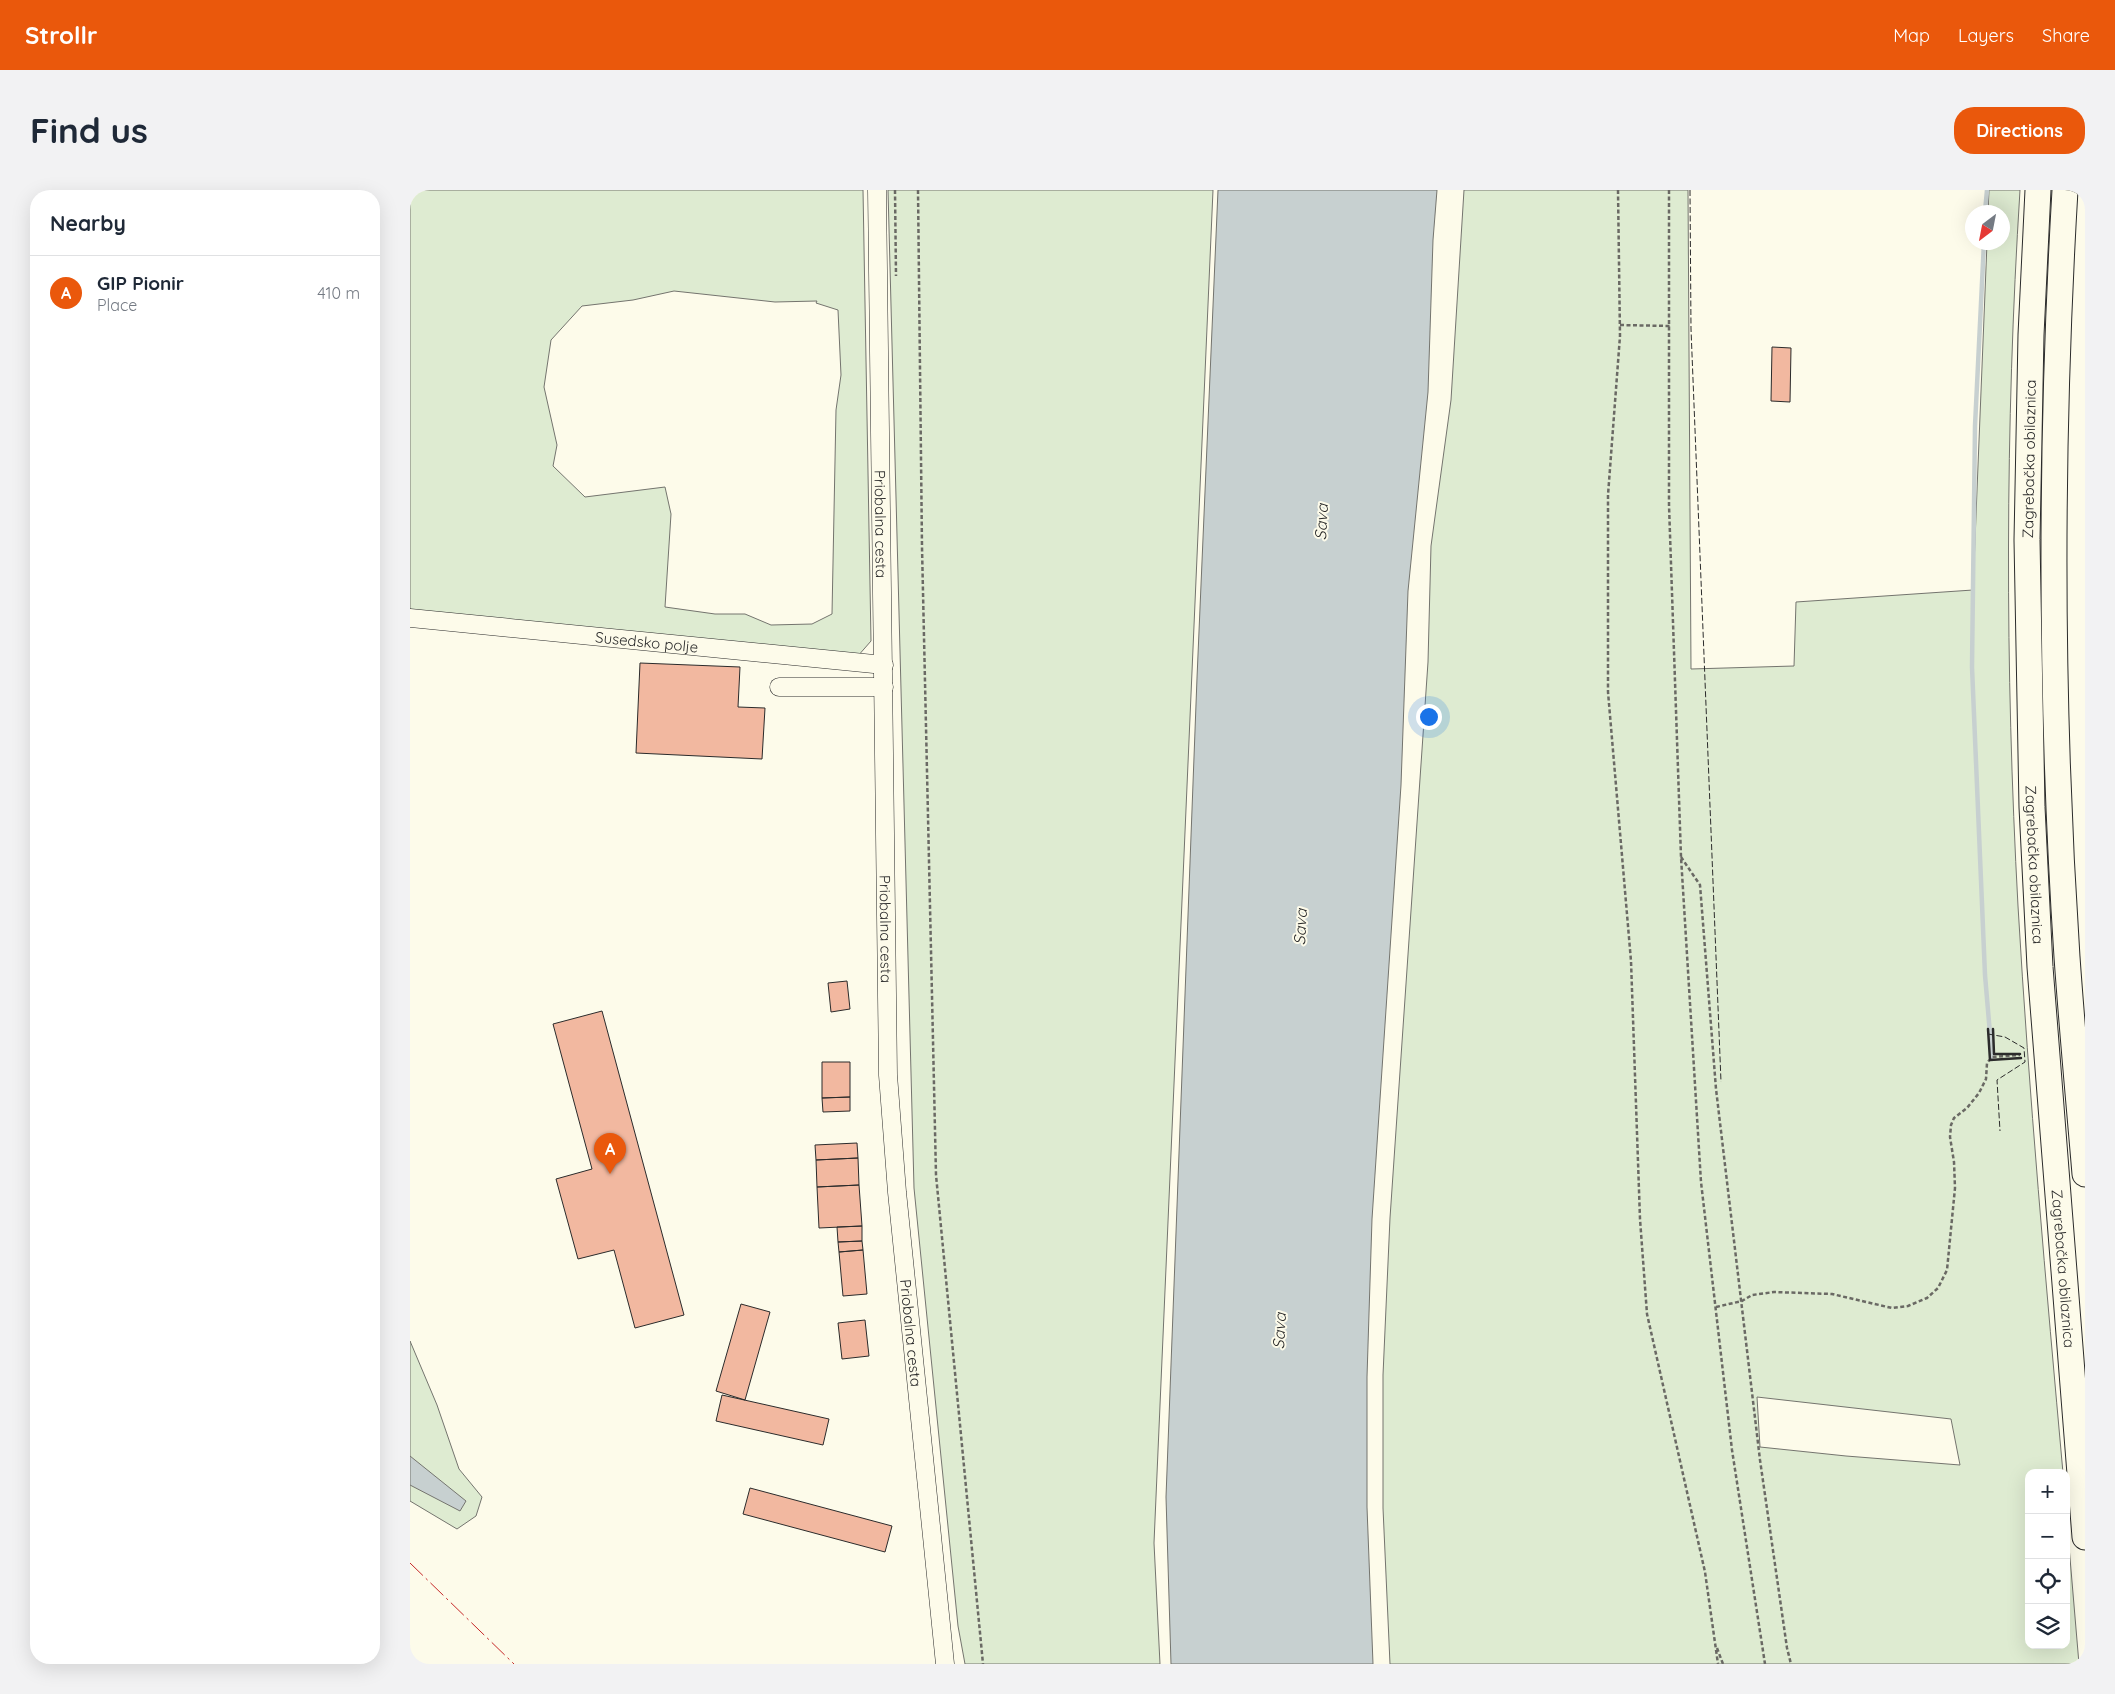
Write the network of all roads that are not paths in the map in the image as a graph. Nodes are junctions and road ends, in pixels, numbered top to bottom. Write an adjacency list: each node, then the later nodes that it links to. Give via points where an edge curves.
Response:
1 (876, 190): 5 (street, Priobalna cesta)
2 (2038, 190): 9 (highway, Zagrebačka obilaznica, via 2031,326 2027,540 2032,807 2040,967)
3 (2065, 190): 8 (highway, Zagrebačka obilaznica, via 2057,421 2056,653 2067,957)
4 (410, 618): 5 (street, Susedsko polje)
5 (884, 665): 7 (street, Priobalna cesta)
6 (779, 687): 7 (street)
7 (884, 687): 10 (street, Priobalna cesta, via 888,1075)
8 (2085, 1174)
9 (2085, 1537)
10 (945, 1664)

